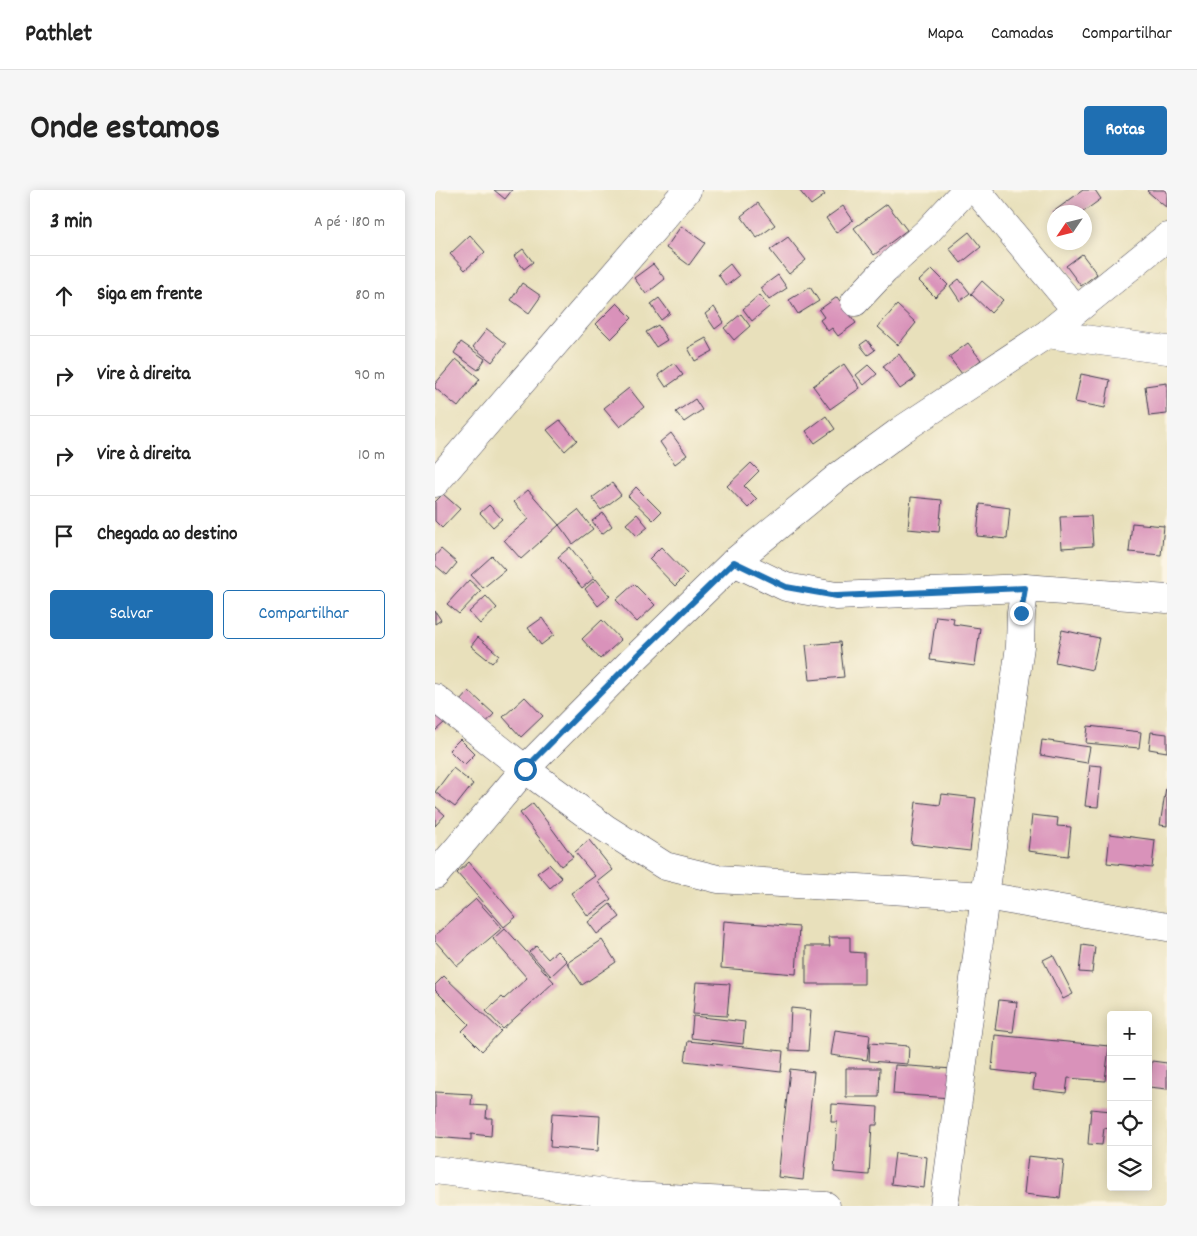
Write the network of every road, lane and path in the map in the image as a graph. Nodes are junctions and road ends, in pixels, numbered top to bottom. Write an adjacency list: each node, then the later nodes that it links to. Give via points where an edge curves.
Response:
1 (967, 190): 5 (street)
2 (976, 190): 6 (street)
3 (684, 191): 9 (street)
4 (1167, 237): 6 (street)
5 (855, 302)
6 (1076, 310): 7 (street)
7 (1047, 334): 8 (street); 10 (street, via 903,429 840,475)
8 (1167, 350)
9 (435, 483)
10 (734, 562): 11 (street, via 786,587 837,596); 14 (street)
11 (1025, 588): 12 (street); 16 (street)
12 (1167, 599)
13 (435, 698): 14 (street)
14 (525, 769): 15 (street); 16 (street, via 605,828 665,866 718,879)
15 (435, 875)
16 (985, 896): 17 (street); 21 (street)
17 (1167, 927)
18 (435, 1170): 19 (street)
19 (626, 1201): 20 (street)
20 (825, 1206)
21 (944, 1206)

